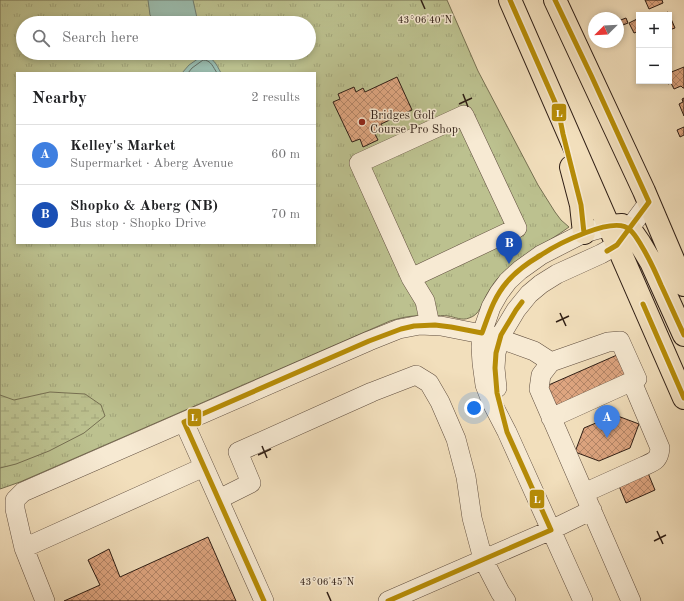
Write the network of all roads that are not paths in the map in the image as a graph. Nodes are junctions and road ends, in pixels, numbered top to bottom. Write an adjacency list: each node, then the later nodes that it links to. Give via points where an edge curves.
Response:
1 (510, 0): 3 (main road)
2 (555, 0): 4 (main road)
3 (558, 109): 5 (main road, via 581,205); 6 (main road)
4 (649, 202): 6 (street); 8 (main road)
5 (584, 233): 6 (street); 10 (street, via 541,255 520,270 499,293)
6 (619, 233): 11 (main road, via 639,242); 12 (street, via 601,254 557,274 529,294 516,310); 15 (main road)
7 (411, 278): 7 (street, via 359,163 464,115 517,228); 9 (street, via 425,301)
8 (684, 285)
9 (430, 325): 10 (street); 17 (street, via 399,329)
10 (482, 333): 12 (street); 18 (street, via 485,384)
11 (684, 335)
12 (500, 339): 13 (street, via 534,351); 18 (street, via 495,368 497,393)
13 (551, 362): 14 (street, via 620,340 637,379); 16 (street, via 541,375 539,389)
14 (632, 382): 16 (street); 21 (street, via 660,448 659,455 654,461)
15 (684, 398)
16 (551, 418): 21 (street)
17 (184, 422): 19 (street); 23 (street, via 23,492 15,500 15,509)
18 (507, 432): 22 (street)
19 (204, 467): 20 (street); 23 (street)
20 (219, 499): 24 (street, via 251,483 238,452 416,375 429,384 456,439); 26 (street)
21 (588, 502): 22 (street); 30 (street)
22 (551, 530): 24 (street); 29 (street)
23 (24, 548): 25 (street)
24 (483, 559): 27 (street); 28 (street)
25 (45, 601)
26 (264, 601)
27 (388, 601)
28 (506, 601)
29 (583, 601)
30 (631, 601)

